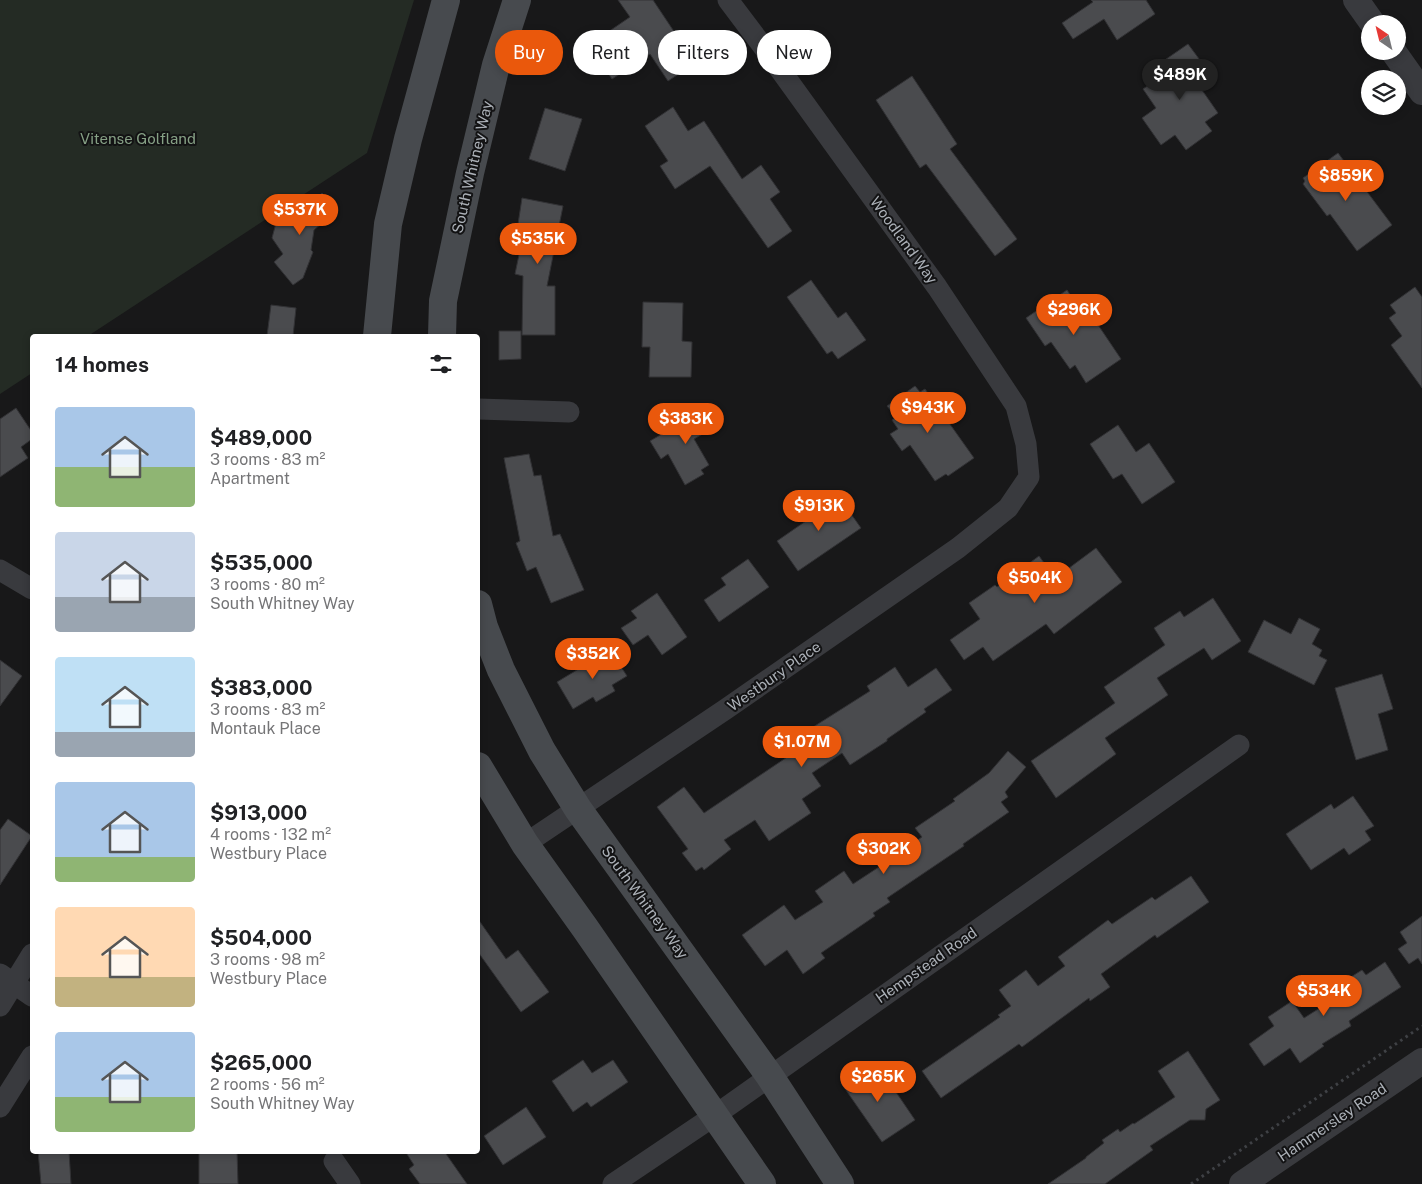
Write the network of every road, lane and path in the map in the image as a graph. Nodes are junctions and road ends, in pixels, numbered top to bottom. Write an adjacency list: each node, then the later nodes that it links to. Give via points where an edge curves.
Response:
1 (446, 0): 8 (main road, via 388,224)
2 (517, 0): 9 (main road, South Whitney Way, via 496,66 470,173 443,301)
3 (728, 0): 12 (street, Woodland Way, via 937,287 1016,406 1026,444 1029,478)
4 (1356, 0): 5 (street)
5 (1367, 15)
6 (1399, 60): 7 (street)
7 (1422, 92)
8 (377, 334)
9 (442, 334)
10 (480, 409): 11 (street)
11 (569, 412)
12 (1015, 498): 18 (street, Westbury Place, via 1008,508 958,548)
13 (0, 570): 14 (street)
14 (30, 588)
15 (480, 620): 18 (main road, South Whitney Way, via 542,751)
16 (1239, 745): 27 (street, Hempstead Road)
17 (480, 769): 19 (main road)
18 (578, 809): 19 (street, Westbury Place); 27 (main road, South Whitney Way)
19 (525, 844): 29 (main road)
20 (30, 956): 21 (street)
21 (7, 979): 22 (street); 23 (street)
22 (30, 995)
23 (0, 1006)
24 (1422, 1026): 35 (path)
25 (30, 1059): 28 (street)
26 (1422, 1061): 36 (street, Hammersley Road)
27 (769, 1075): 29 (street, Hempstead Road); 34 (main road, South Whitney Way)
28 (0, 1107)
29 (714, 1116): 32 (street, Hempstead Road); 33 (main road)
30 (334, 1161): 31 (street)
31 (350, 1184)
32 (612, 1184)
33 (762, 1184)
34 (840, 1184)
35 (1191, 1184)
36 (1242, 1184)

